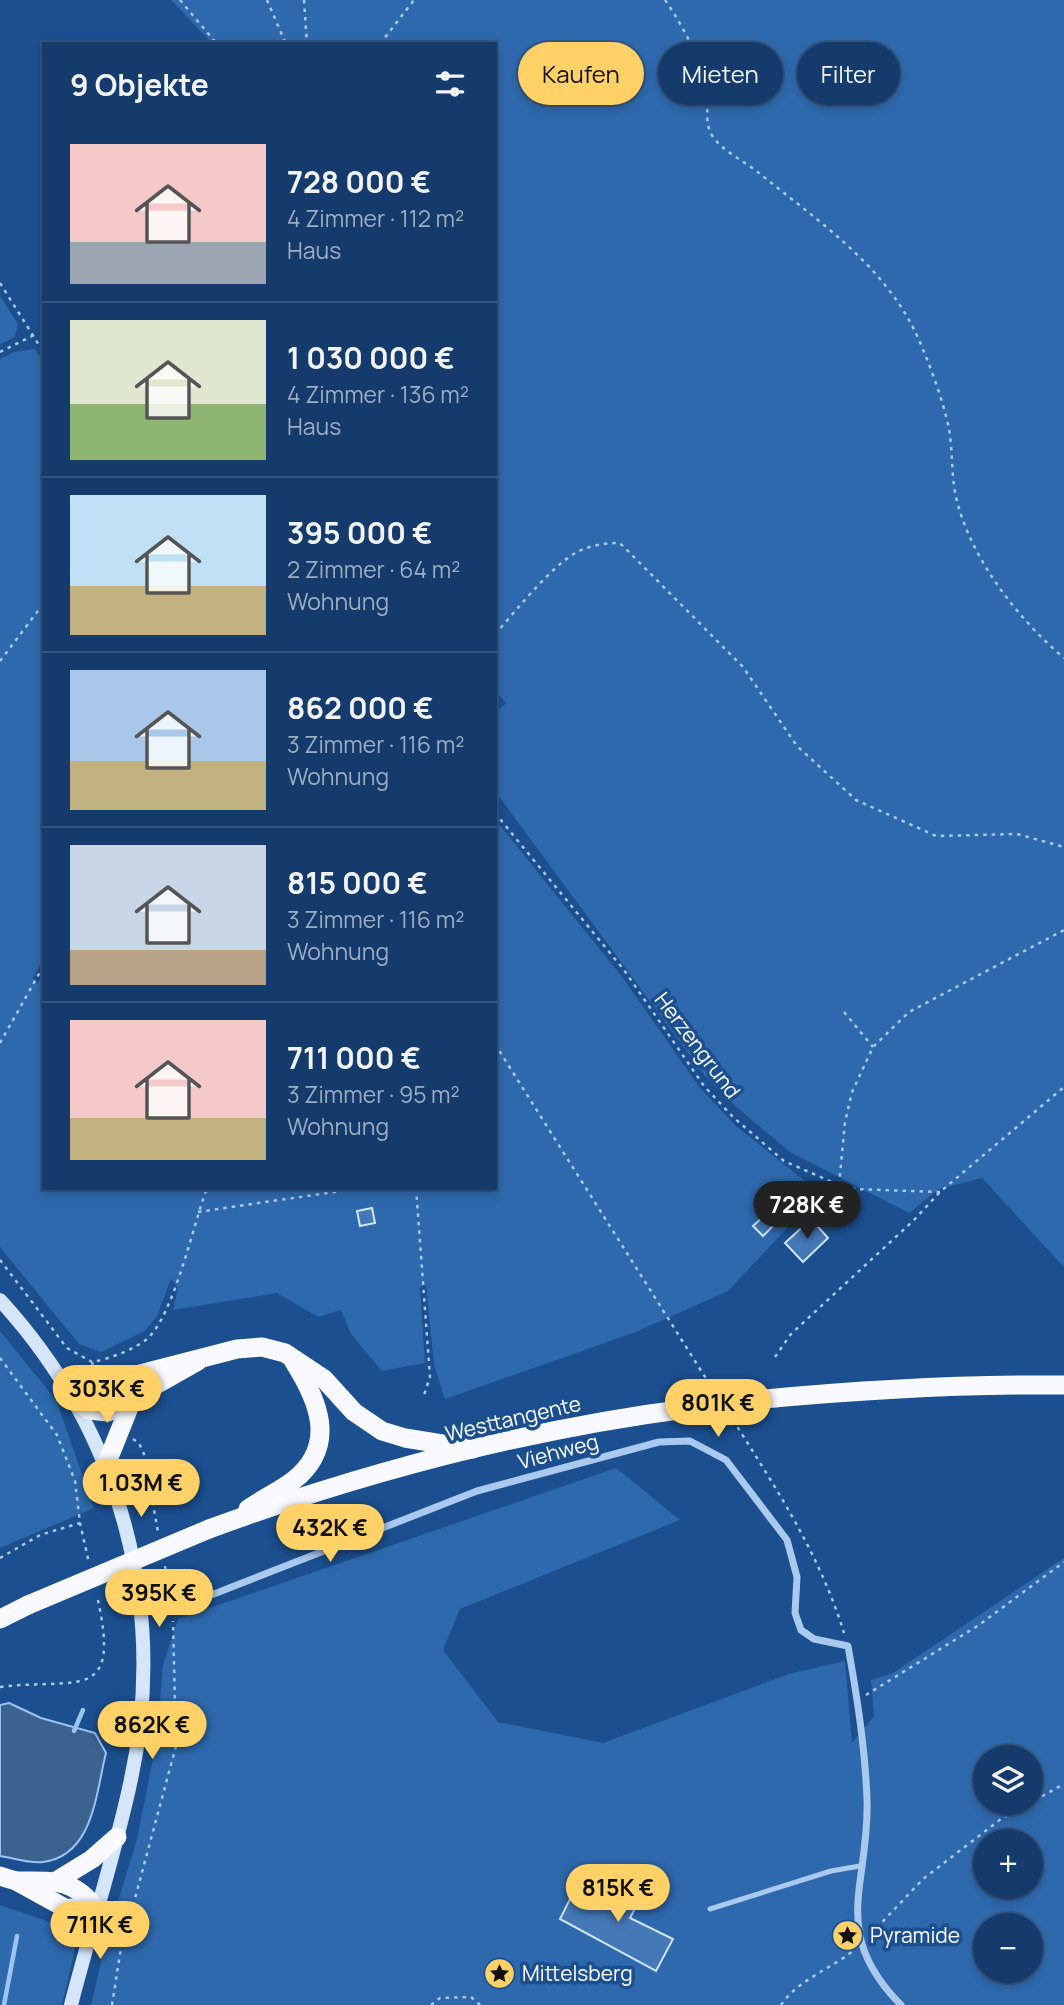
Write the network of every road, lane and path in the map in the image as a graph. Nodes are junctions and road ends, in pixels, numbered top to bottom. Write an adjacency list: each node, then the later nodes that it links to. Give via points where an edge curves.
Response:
1 (180, 0): 6 (path)
2 (267, 0): 7 (path)
3 (304, 0): 8 (path)
4 (414, 0): 9 (path)
5 (665, 0): 16 (path, via 697,57 712,135 866,263 886,283 910,321 949,428 951,474 972,537 1008,602)
6 (215, 42)
7 (285, 42)
8 (307, 42)
9 (382, 42)
10 (0, 283): 11 (path)
11 (34, 335): 12 (path); 13 (path)
12 (42, 349)
13 (0, 352)
14 (42, 606): 17 (path)
15 (497, 632): 19 (path, via 576,553 600,543 620,543 743,667 797,746 856,800 936,836 1017,834)
16 (1064, 658)
17 (0, 661)
18 (497, 815): 27 (path, Herzengrund, via 624,970 704,1086 784,1161)
19 (1064, 846)
20 (1064, 930): 25 (path, via 909,1012)
21 (42, 969): 23 (path)
22 (844, 1012): 25 (path)
23 (0, 1043)
24 (497, 1047): 42 (path)
25 (873, 1047): 27 (path, via 852,1092)
26 (1064, 1087): 31 (path)
27 (839, 1185): 31 (path, Herzengrund)
28 (205, 1190): 32 (path)
29 (347, 1190): 32 (path)
30 (416, 1190): 43 (path, via 429,1377)
31 (940, 1192): 35 (path, via 791,1334)
32 (198, 1212): 39 (path, via 159,1325 146,1340)
33 (0, 1260): 39 (path, via 67,1349)
34 (0, 1300): 44 (main road)
35 (775, 1357)
36 (0, 1358): 50 (path, via 57,1435 75,1481)
37 (292, 1358): 38 (highway, via 262,1347); 48 (highway, via 324,1379 354,1412 382,1431); 51 (highway, via 317,1403 317,1448 303,1471)
38 (198, 1361): 41 (highway); 45 (highway)
39 (92, 1362): 41 (path)
40 (1064, 1385): 48 (highway, Westtangente, bridge, via 933,1387 754,1400 561,1429)
41 (99, 1386): 44 (highway)
42 (718, 1397)
43 (423, 1398)
44 (75, 1400): 45 (highway, via 89,1410 108,1412); 49 (main road)
45 (132, 1400): 47 (highway)
46 (732, 1419): 59 (path, via 827,1580)
47 (119, 1430): 49 (highway); 53 (path, via 139,1443 144,1454)
48 (473, 1449): 51 (highway, Westtangente)
49 (106, 1465): 64 (main road, via 132,1548 142,1652 139,1727)
50 (79, 1507)
51 (231, 1521): 58 (highway, Westtangente, bridge)
52 (80, 1523): 54 (path, via 40,1535)
53 (158, 1532)
54 (0, 1558)
55 (163, 1558): 57 (path)
56 (1064, 1562): 62 (path, via 979,1625)
57 (173, 1610): 59 (street, Viehweg, via 477,1491 659,1442 690,1441 726,1460 787,1540 797,1577 795,1613 801,1630 814,1639); 72 (path, via 176,1745 120,1954)
58 (0, 1619)
59 (848, 1646): 62 (street)
60 (103, 1661): 61 (path, via 83,1682)
61 (0, 1687)
62 (857, 1700): 65 (street, via 867,1803)
63 (1064, 1784): 70 (path, via 1001,1819 923,1879)
64 (117, 1837): 67 (highway); 68 (main road)
65 (860, 1866): 69 (lane); 70 (street, via 856,1911)
66 (8, 1879): 67 (highway); 68 (highway, via 65,1908)
67 (56, 1881): 68 (highway, via 84,1892)
68 (96, 1909): 71 (main road)
69 (710, 1909)
70 (861, 1945): 75 (path, via 804,1983); 76 (street, via 873,1970)
71 (71, 2005)
72 (112, 2005)
73 (431, 2005): 74 (path, via 440,1998 471,1997)
74 (480, 2005)
75 (781, 2005)
76 (901, 2005)

